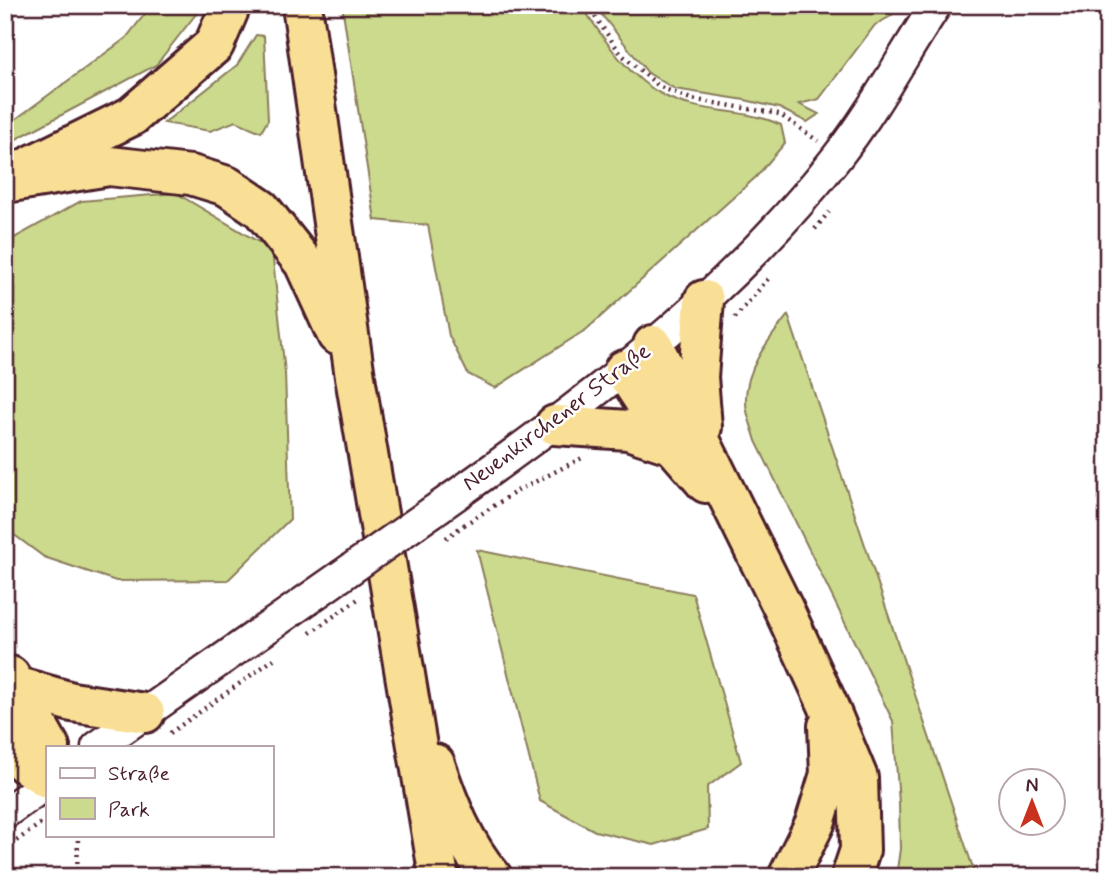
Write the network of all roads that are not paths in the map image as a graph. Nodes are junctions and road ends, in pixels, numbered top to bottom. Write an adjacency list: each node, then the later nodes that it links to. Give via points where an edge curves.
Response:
1 (232, 5): 4 (highway, via 214,45 132,116)
2 (302, 5): 8 (highway)
3 (936, 5): 5 (street, Neuenkirchener Straße, via 839,155)
4 (5, 181): 8 (highway, via 109,166 191,175 227,186 261,209 304,263)
5 (704, 300): 6 (street, Neuenkirchener Straße); 10 (highway)
6 (653, 345): 7 (street, Neuenkirchener Straße); 10 (highway)
7 (624, 370): 9 (street, Neuenkirchener Straße); 10 (highway)
8 (355, 377): 11 (highway)
9 (555, 425): 10 (highway, via 628,430); 15 (street, Neuenkirchener Straße, bridge, via 341,576)
10 (688, 444): 13 (highway, via 737,520)
11 (404, 676): 21 (highway); 22 (highway, via 448,802 480,864)
12 (12, 678): 15 (highway); 16 (highway)
13 (827, 703): 23 (highway, via 830,774 815,823); 24 (highway, via 858,778 860,849)
14 (5, 726): 18 (highway, via 24,764)
15 (152, 727): 17 (street, Neuenkirchener Straße)
16 (49, 746)
17 (100, 746)
18 (46, 779)
19 (46, 781): 20 (street)
20 (5, 813)
21 (439, 877)
22 (492, 877)
23 (788, 877)
24 (851, 877)

